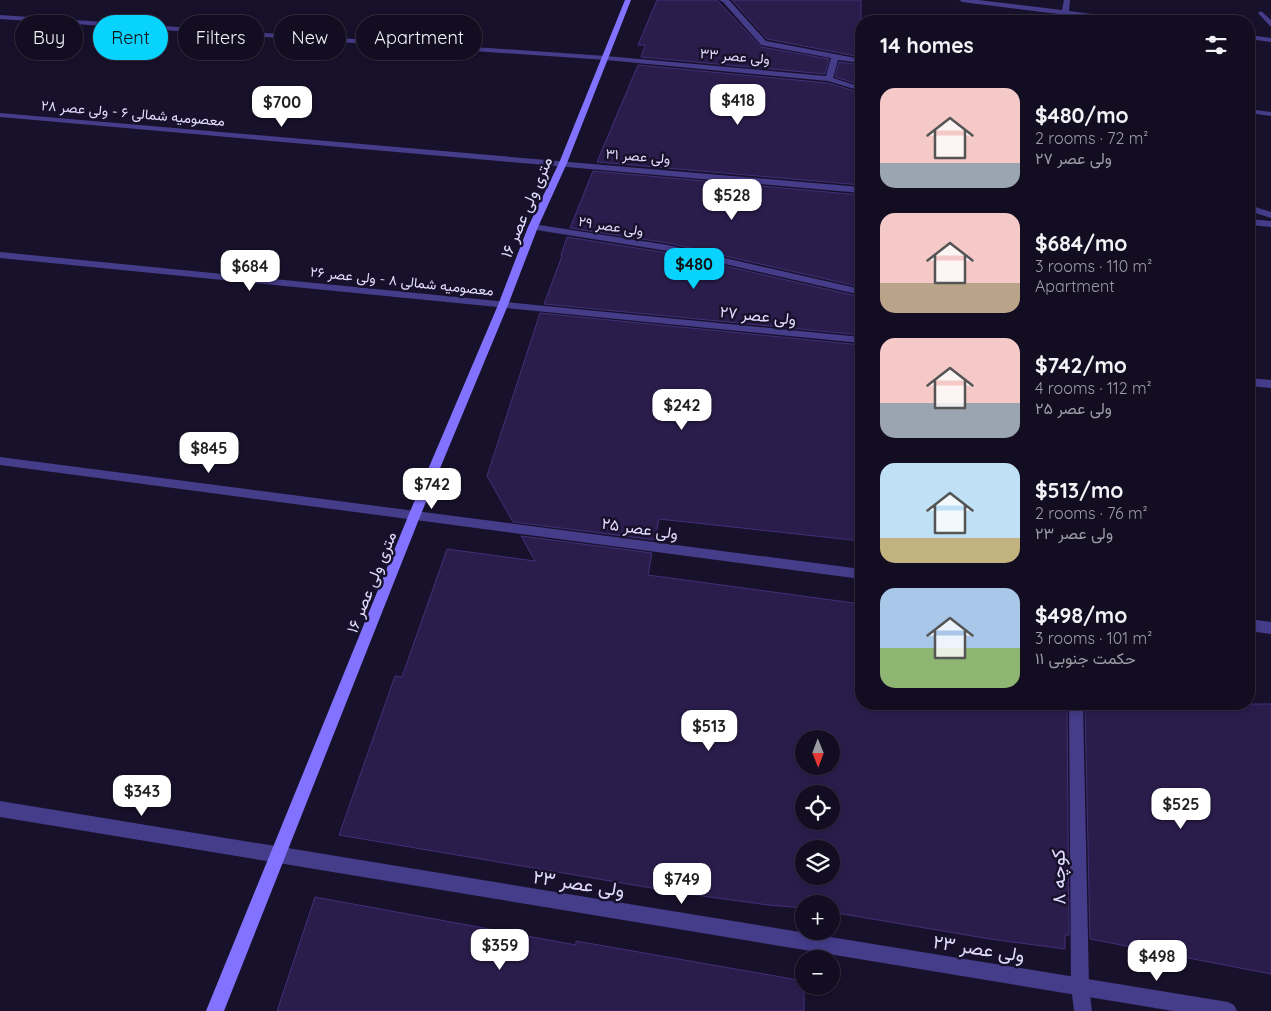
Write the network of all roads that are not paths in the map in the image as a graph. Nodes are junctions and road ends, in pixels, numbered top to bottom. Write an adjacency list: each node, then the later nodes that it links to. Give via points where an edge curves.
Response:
1 (628, 0): 13 (street, ۱۶ متری ولی عصر)
2 (724, 0): 12 (street, via 764,43)
3 (962, 0): 5 (street)
4 (1067, 0): 5 (street)
5 (1065, 13): 7 (street)
6 (1261, 13): 9 (street)
7 (1081, 15)
8 (0, 17): 13 (street, ولی عصر ۳۳)
9 (1271, 26)
10 (1255, 38): 11 (street)
11 (1271, 40)
12 (835, 57): 14 (street); 15 (street)
13 (606, 58): 15 (street, ولی عصر ۳۳); 20 (street, ۱۶ متری ولی عصر)
14 (855, 60)
15 (829, 79): 16 (street, ولی عصر ۳۳)
16 (855, 87)
17 (1255, 112): 18 (street)
18 (1271, 114)
19 (0, 116): 20 (street, معصومیه شمالی ۶ - ولی عصر ۲۸)
20 (563, 163): 21 (street, ولی عصر ۳۱); 26 (street, ۱۶ متری ولی عصر)
21 (855, 189)
22 (1255, 210): 23 (street)
23 (1271, 215)
24 (1255, 223): 25 (street)
25 (1271, 224)
26 (533, 227): 28 (street, ولی عصر ۲۹, via 668,248); 29 (street, ۱۶ متری ولی عصر)
27 (0, 255): 29 (street, معصومیه شمالی ۸ - ولی عصر ۲۶)
28 (855, 291)
29 (503, 305): 30 (street, ولی عصر ۲۷); 34 (street, ۱۶ متری ولی عصر)
30 (855, 339)
31 (1255, 383): 32 (street)
32 (1271, 384)
33 (0, 461): 34 (street, ولی عصر ۲۵)
34 (415, 514): 35 (street, ولی عصر ۲۵); 40 (street, ۱۶ متری ولی عصر)
35 (855, 573)
36 (1255, 626): 37 (street)
37 (1271, 628)
38 (1076, 710): 41 (street, کوچه ۸)
39 (0, 809): 40 (street, ولی عصر ۲۳)
40 (279, 856): 41 (street, ولی عصر ۲۳); 42 (street, ۱۶ متری ولی عصر)
41 (1080, 986): 43 (street, کوچه ۸); 44 (street, ولی عصر ۲۳)
42 (215, 1011)
43 (1083, 1011)
44 (1228, 1011)

